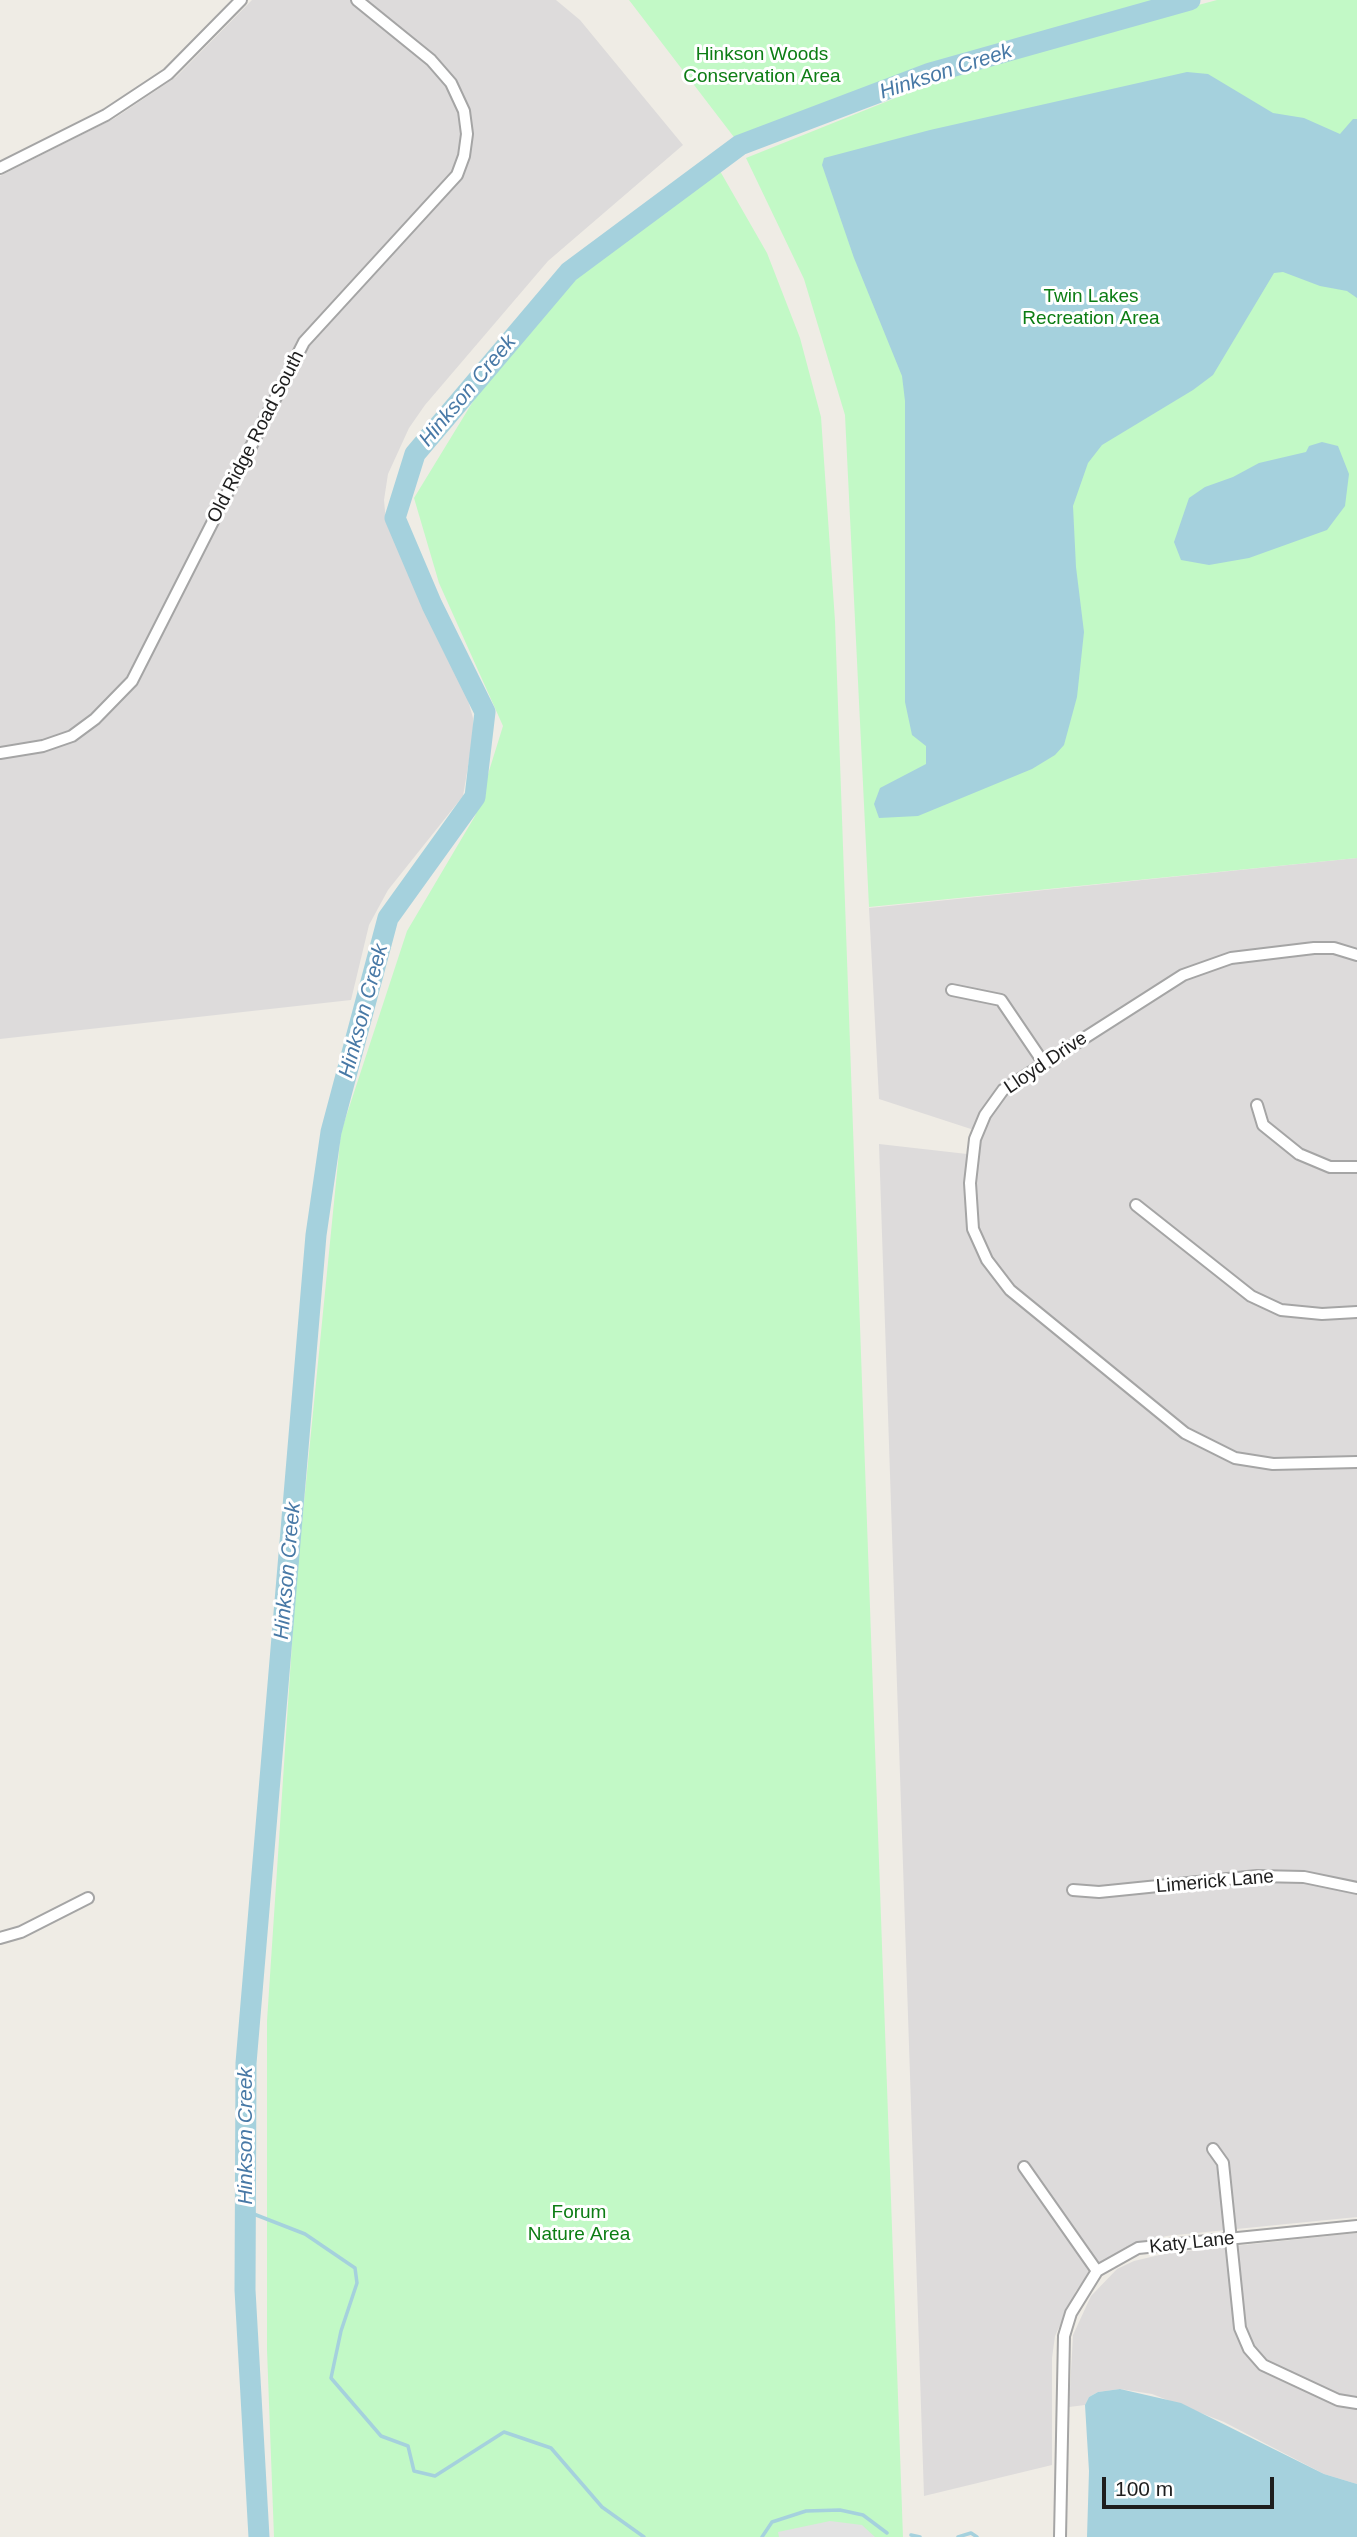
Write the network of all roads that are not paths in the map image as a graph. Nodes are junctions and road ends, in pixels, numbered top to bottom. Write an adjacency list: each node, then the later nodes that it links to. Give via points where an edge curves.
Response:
1 (241, 0): 3 (street, via 167,74 106,115)
2 (358, 0): 4 (street, Old Ridge Road South, via 432,61 451,83 464,111 467,134 457,175 304,342 132,681 72,736)
3 (0, 168)
4 (0, 753)
5 (1357, 955): 7 (street, Lloyd Drive, via 1314,948 1205,965)
6 (952, 990): 7 (street, via 1001,1000)
7 (1043, 1062): 12 (street, Lloyd Drive, via 1003,1090 975,1139 970,1183 974,1229 987,1260 1010,1290 1185,1433 1235,1458 1273,1464)
8 (1257, 1105): 9 (street, via 1263,1125 1298,1154 1330,1167)
9 (1357, 1167)
10 (1136, 1205): 11 (street, via 1251,1296 1281,1310)
11 (1357, 1312)
12 (1357, 1462)
13 (1357, 1888): 14 (street, Limerick Lane, via 1304,1877 1257,1876 1099,1892)
14 (1073, 1890)
15 (88, 1898): 16 (street)
16 (0, 1938)
17 (1213, 2149): 20 (street, via 1223,2163)
18 (1024, 2168): 21 (street)
19 (1357, 2226): 20 (street, Katy Lane)
20 (1230, 2239): 21 (street, Katy Lane, via 1138,2248); 22 (street, via 1240,2328 1249,2349 1263,2365 1338,2400)
21 (1097, 2271): 23 (street, Katy Lane, via 1071,2313 1064,2336)
22 (1357, 2403)
23 (1060, 2537)

